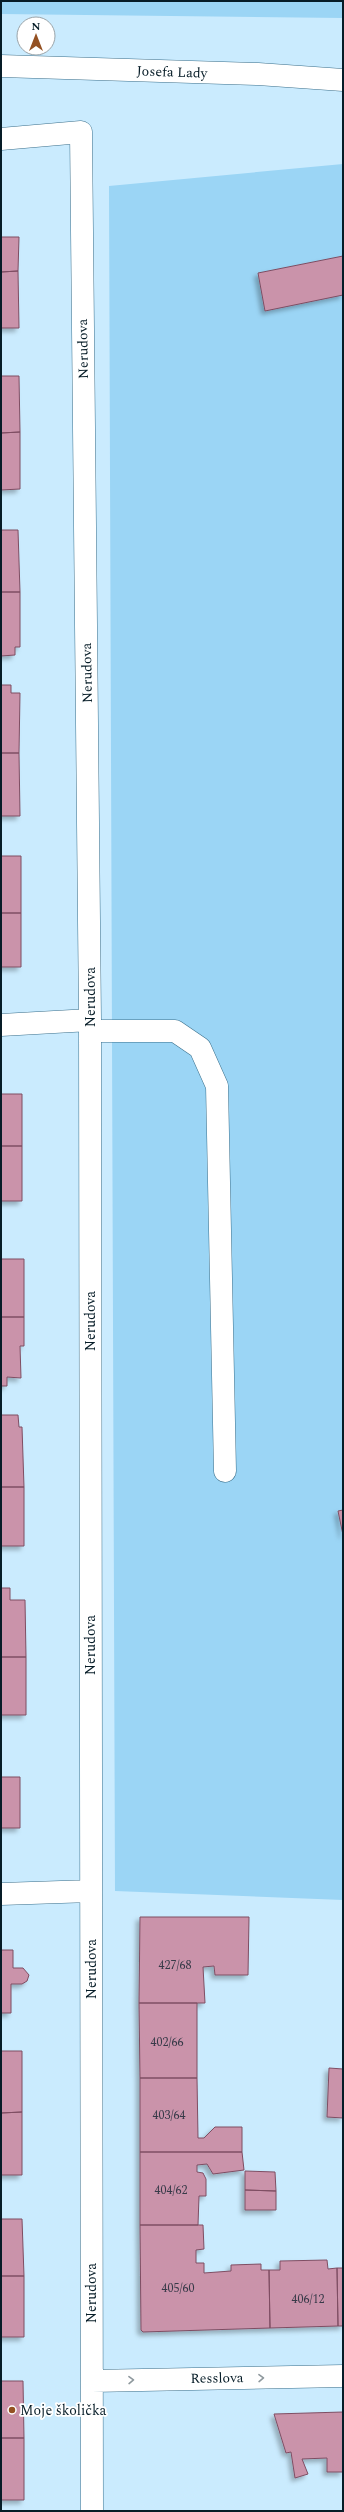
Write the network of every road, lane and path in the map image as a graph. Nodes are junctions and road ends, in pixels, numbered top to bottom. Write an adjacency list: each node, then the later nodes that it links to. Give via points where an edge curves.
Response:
1 (1, 66): 2 (street, Josefa Lady, via 258,74)
2 (343, 80)
3 (1, 139): 5 (street, Nerudova, via 81,132)
4 (1, 1024): 5 (street)
5 (90, 1026): 6 (street, via 175,1031 200,1048 217,1086); 7 (street, Nerudova)
6 (225, 1471)
7 (91, 1891): 8 (street); 10 (street, Nerudova)
8 (1, 1894)
9 (343, 2376): 10 (street, Resslova, one-way to 9)
10 (92, 2381): 11 (street, Nerudova)
11 (92, 2511)

